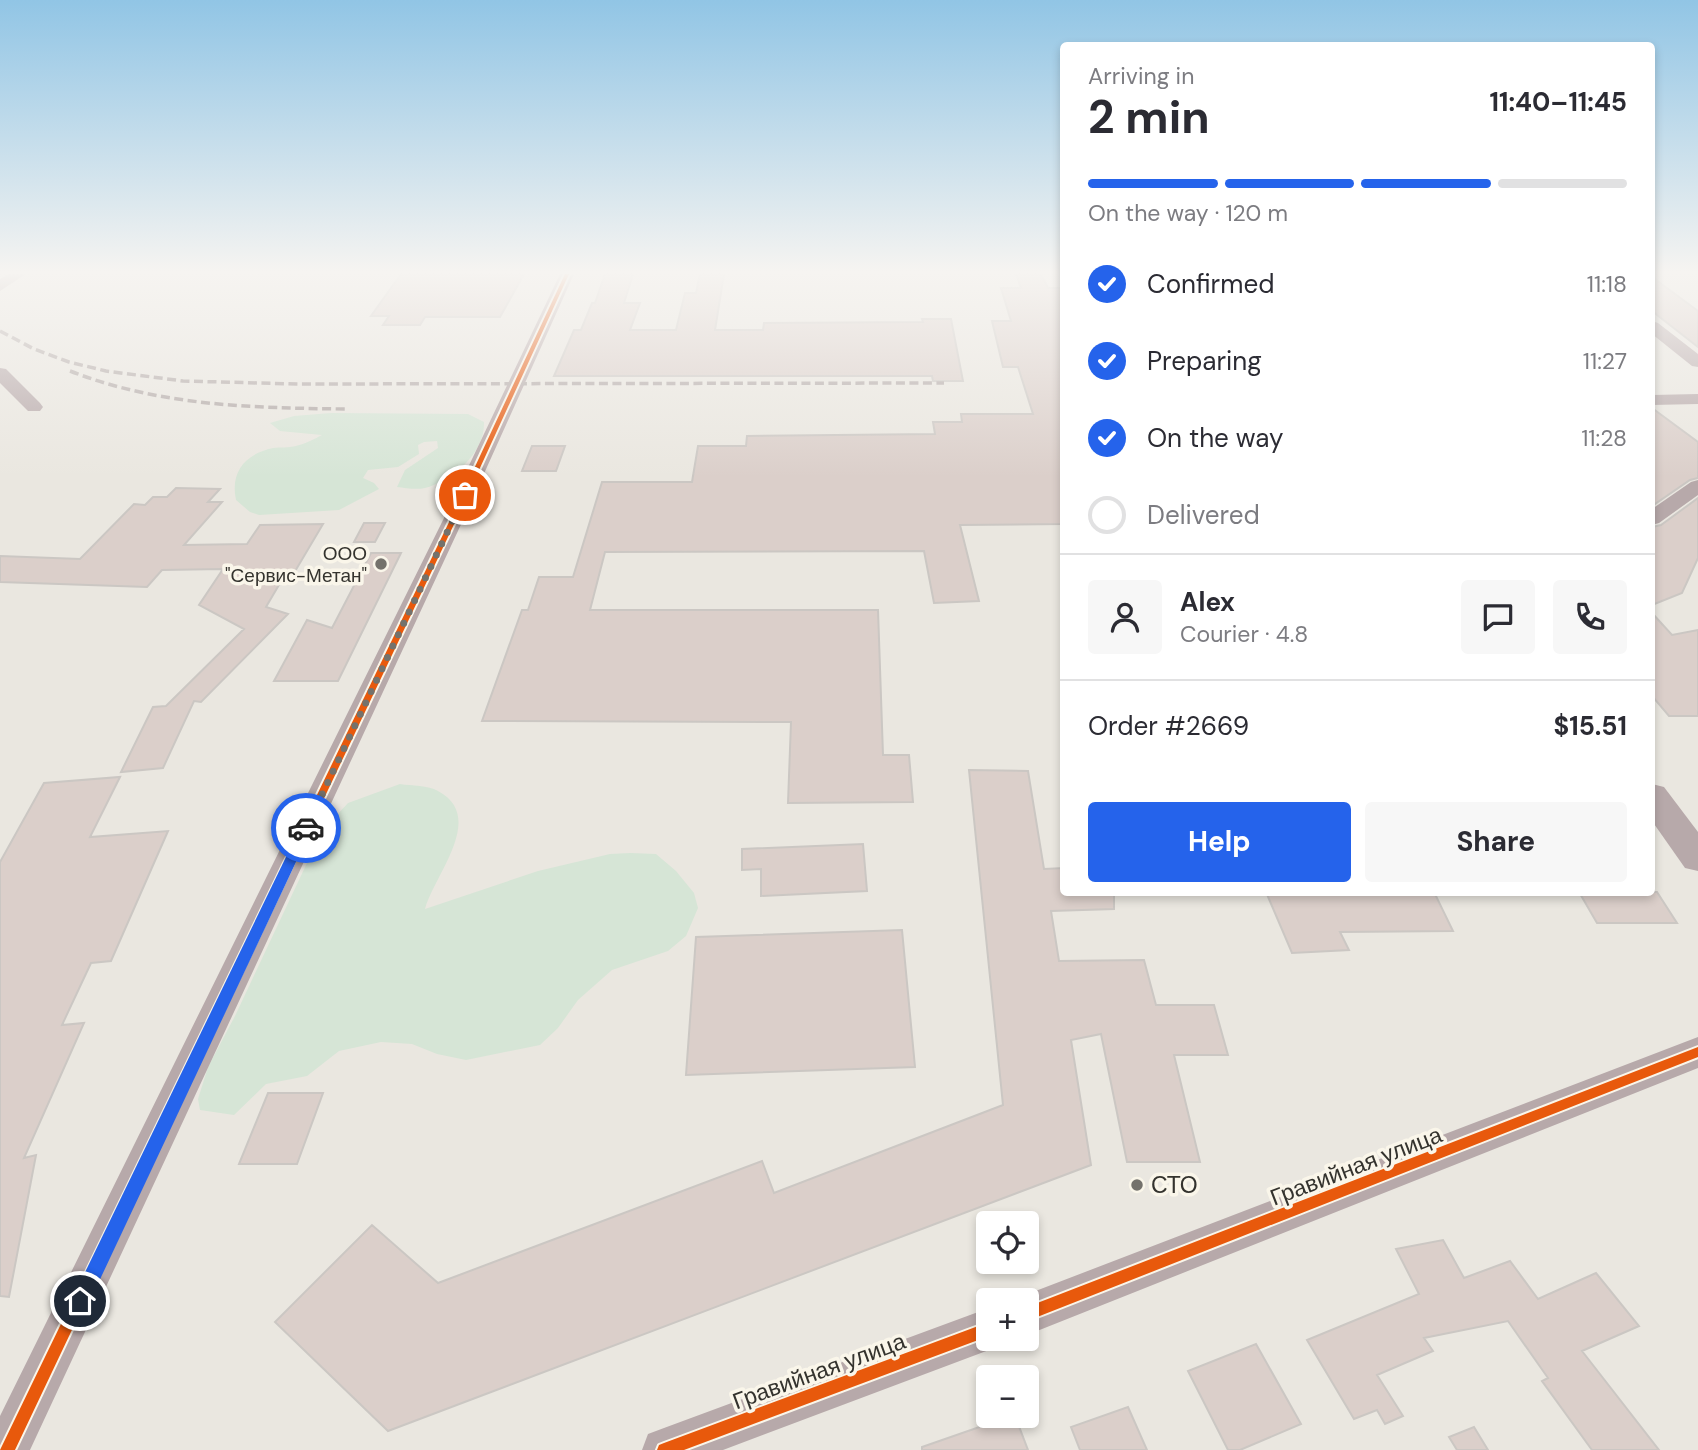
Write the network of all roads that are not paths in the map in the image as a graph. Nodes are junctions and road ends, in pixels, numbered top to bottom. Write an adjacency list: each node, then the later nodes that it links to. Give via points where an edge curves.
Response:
1 (536, 342): 15 (street)
2 (1672, 342): 3 (street)
3 (1698, 362)
4 (0, 373): 7 (street)
5 (1698, 399): 6 (street)
6 (1655, 400)
7 (34, 407)
8 (1698, 486): 9 (street)
9 (1655, 517)
10 (1655, 800): 11 (street)
11 (1698, 858)
12 (1698, 1052): 13 (street, Гравийная улица)
13 (1039, 1309)
14 (976, 1334): 16 (street, Гравийная улица)
15 (7, 1450)
16 (664, 1450)

